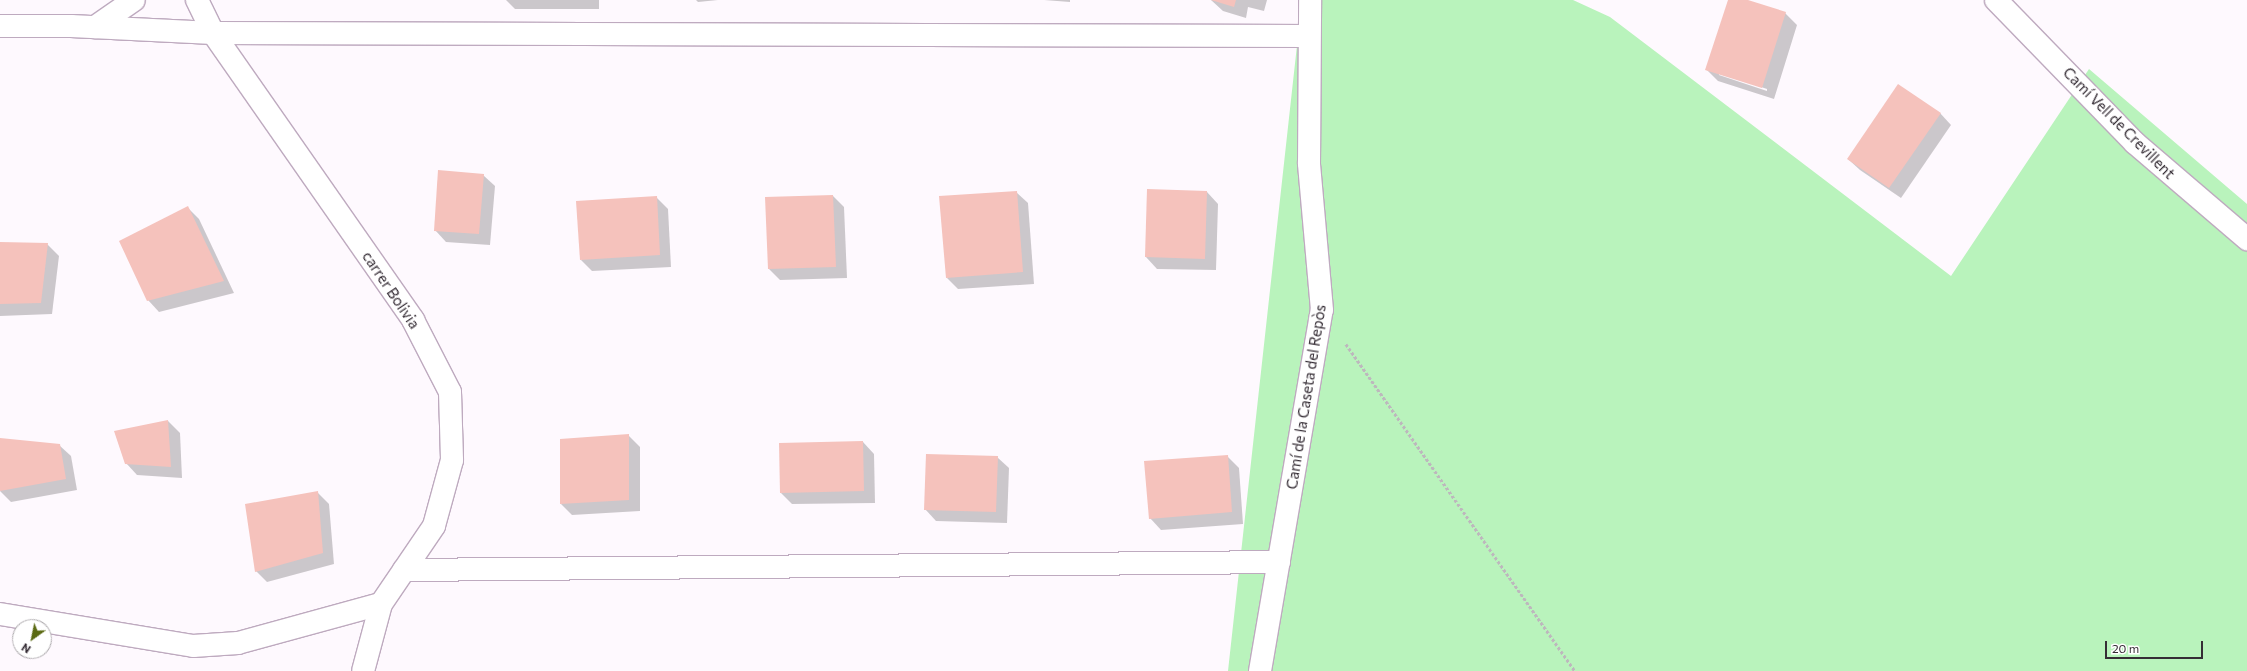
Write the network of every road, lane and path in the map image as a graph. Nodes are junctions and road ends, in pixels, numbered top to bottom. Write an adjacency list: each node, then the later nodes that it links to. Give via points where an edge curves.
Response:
1 (134, 0): 6 (street)
2 (197, 0): 7 (street, carrer Bolivia)
3 (1310, 0): 8 (street, Camí de la Caseta del Repòs)
4 (2005, 4): 9 (street, Camí Vell de Crevillent, via 2135,143)
5 (0, 26): 6 (street)
6 (95, 27): 7 (street)
7 (213, 33): 8 (street); 12 (street, carrer Bolivia, via 413,320 450,392 452,460 434,526)
8 (1309, 36): 10 (street, Camí de la Caseta del Repòs, via 1309,163)
9 (2247, 240)
10 (1322, 310): 11 (street, Camí de la Caseta del Repòs); 17 (path)
11 (1279, 562): 12 (street); 16 (street, Camí de la Caseta del Repòs)
12 (404, 570): 13 (street, carrer Bolivia)
13 (381, 604): 14 (street, via 238,643 193,646); 15 (street, carrer Bolivia)
14 (0, 614)
15 (363, 671)
16 (1260, 671)
17 (1575, 671)

